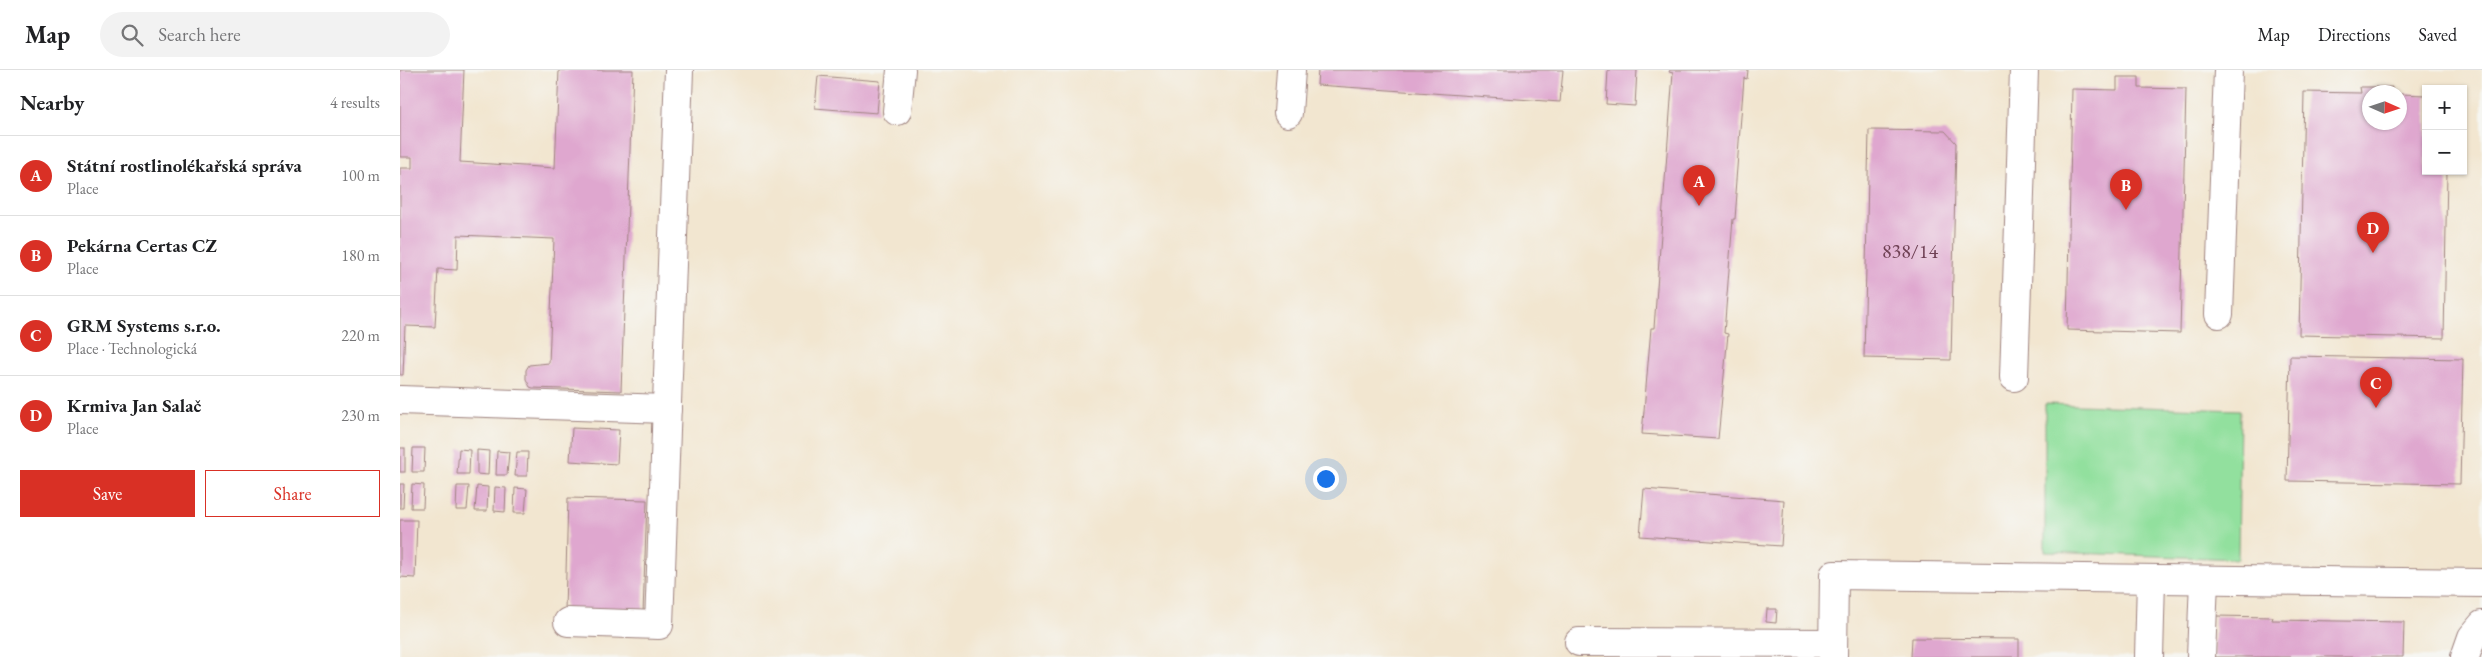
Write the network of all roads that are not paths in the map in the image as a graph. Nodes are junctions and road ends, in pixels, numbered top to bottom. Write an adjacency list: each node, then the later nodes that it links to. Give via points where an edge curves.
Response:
1 (679, 70): 11 (street)
2 (901, 70): 6 (street)
3 (1291, 70): 7 (street)
4 (2024, 70): 9 (street)
5 (2228, 70): 8 (street)
6 (897, 111)
7 (1288, 113)
8 (2219, 314)
9 (2014, 377)
10 (400, 400): 11 (street)
11 (667, 409): 15 (street, via 659,625)
12 (2151, 579): 13 (street); 18 (street, via 1834,575); 19 (street)
13 (2204, 580): 14 (street); 20 (street)
14 (2482, 583)
15 (568, 622)
16 (2482, 624): 21 (street, via 2472,637)
17 (1579, 642): 18 (street)
18 (1833, 650)
19 (2149, 657)
20 (2201, 657)
21 (2465, 657)

